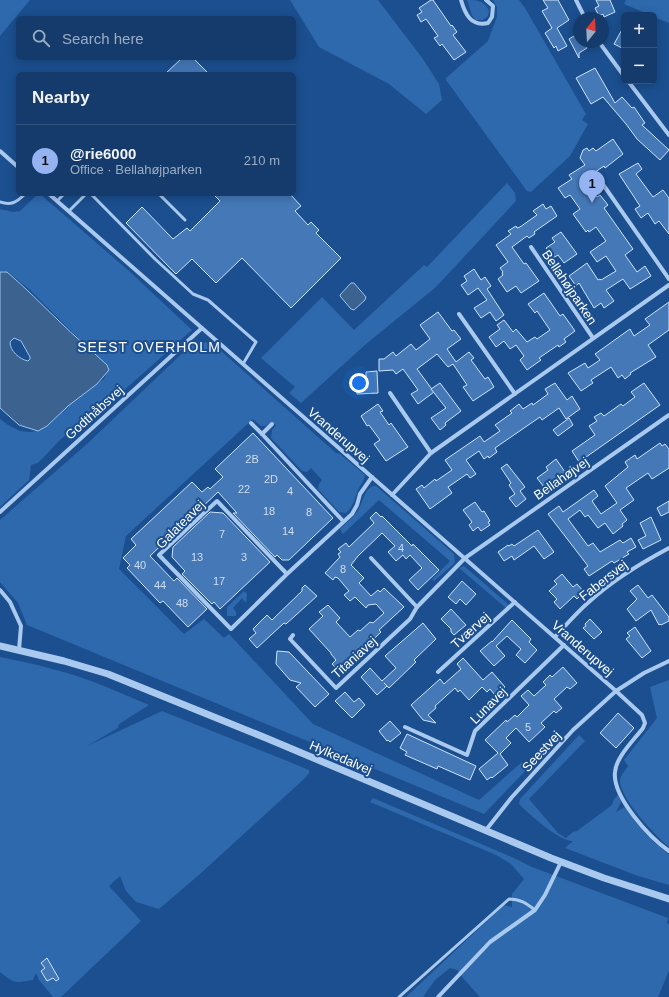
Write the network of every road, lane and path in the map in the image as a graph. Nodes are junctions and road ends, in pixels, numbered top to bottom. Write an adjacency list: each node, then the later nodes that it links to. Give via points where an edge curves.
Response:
1 (461, 0): 2 (street, via 464,10 477,24 488,23 493,12 493,6)
2 (486, 0)
3 (576, 0): 4 (street)
4 (582, 12)
5 (603, 48): 6 (street)
6 (621, 72)
7 (630, 84): 8 (street)
8 (669, 135)
9 (0, 151): 10 (street)
10 (16, 164)
11 (602, 183): 23 (street)
12 (23, 196): 19 (lane, via 14,203)
13 (51, 196): 18 (street, Vranderupvej)
14 (62, 196): 18 (lane)
15 (84, 196): 20 (lane)
16 (93, 196): 28 (lane, via 193,294 208,300 256,342)
17 (161, 196): 21 (lane)
18 (57, 201): 20 (street, Vranderupvej)
19 (0, 202)
20 (69, 211): 26 (street, Vranderupvej)
21 (185, 220)
22 (531, 247): 27 (street, Bellahøjparken)
23 (669, 278)
24 (669, 285): 27 (street, Bellahøjparken)
25 (459, 314): 30 (street)
26 (202, 328): 28 (street, Vranderupvej); 38 (street, Godthåbsvej)
27 (593, 338): 30 (street, Bellahøjparken)
28 (243, 364): 36 (street, Vranderupvej)
29 (390, 393): 35 (street)
30 (515, 394): 35 (street, Bellahøjparken)
31 (669, 415): 42 (street, Bellahøjvej)
32 (251, 423): 34 (street)
33 (272, 424): 34 (street)
34 (262, 434): 39 (street)
35 (431, 453): 37 (street, Bellahøjparken)
36 (372, 477): 37 (street, Vranderupvej); 39 (street, Galateavej, via 360,494 352,514)
37 (392, 495): 42 (street, Vranderupvej)
38 (0, 512)
39 (343, 521): 43 (street, Galateavej)
40 (669, 548): 48 (street, Fabersvej, via 644,561 590,601)
41 (371, 558): 46 (street)
42 (465, 558): 45 (street, Vranderupvej); 46 (street, Titaniavej)
43 (287, 574): 43 (street, Galateavej, via 231,629 159,555 217,501)
44 (0, 590): 51 (street, via 10,602 21,626)
45 (515, 602): 48 (street, Vranderupvej); 53 (street, Tværvej)
46 (417, 607): 47 (street, Titaniavej, via 410,619 336,688 290,639)
47 (293, 635)
48 (555, 637): 49 (street, Vranderupvej)
49 (564, 645): 54 (street, Vranderupvej); 55 (street, Lunavej, via 475,731 467,755)
50 (0, 646): 51 (street, Hylkedalvej)
51 (19, 650): 56 (street, Hylkedalvej, via 115,677)
52 (669, 661): 54 (street, Seestvej)
53 (438, 672)
54 (616, 691): 56 (street, Seestvej, via 573,730 512,797); 57 (street, via 642,715 645,723 618,762 615,772 616,784 632,814)
55 (405, 727)
56 (486, 830): 58 (street, Hylkedalvej)
57 (669, 851)
58 (561, 862): 59 (street, Hylkedalvej); 60 (street)
59 (669, 899)
60 (535, 910): 61 (lane, via 522,901 508,899); 62 (street, via 490,942)
61 (399, 997)
62 (438, 997)

